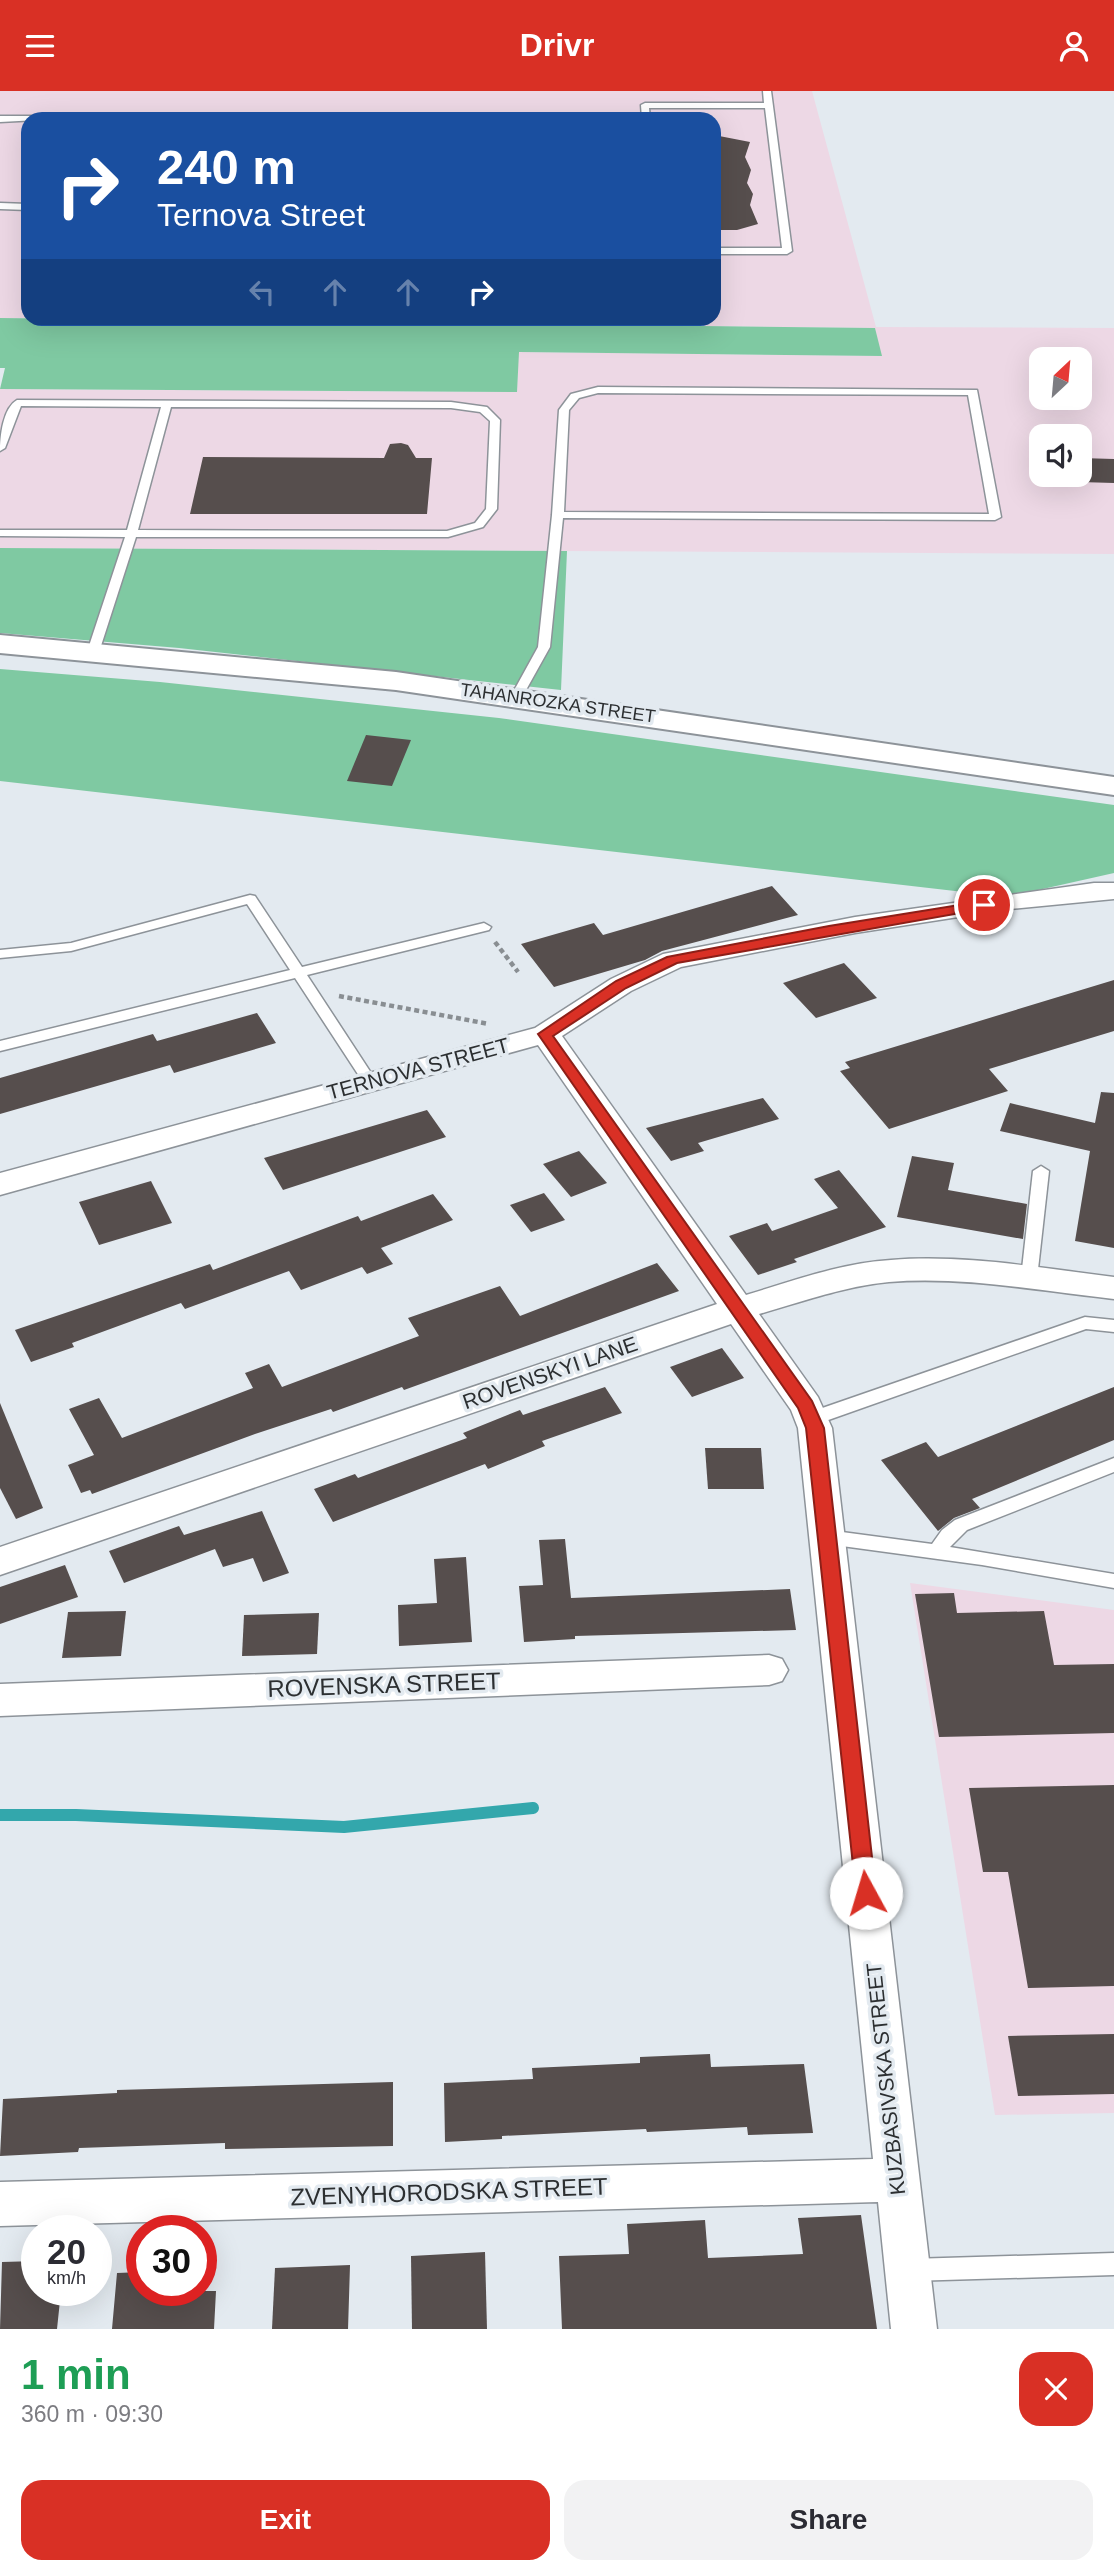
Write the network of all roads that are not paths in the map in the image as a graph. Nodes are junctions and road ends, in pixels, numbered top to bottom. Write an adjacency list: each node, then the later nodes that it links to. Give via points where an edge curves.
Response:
1 (767, 91): 2 (lane)
2 (769, 106): 3 (lane, via 645,105); 8 (lane, via 787,251)
3 (646, 112)
4 (0, 119): 5 (lane)
5 (21, 119)
6 (0, 207): 7 (lane)
7 (21, 207)
8 (721, 251)
9 (167, 404): 10 (lane, via 17,403); 13 (lane); 13 (lane, via 452,405 482,409 495,420 491,509 479,525 448,534)
10 (0, 448)
11 (558, 515): 11 (lane, via 654,515 995,517 973,392 598,390 575,396 564,411); 16 (lane, via 544,647)
12 (0, 533): 13 (lane)
13 (131, 533): 15 (lane)
14 (0, 644): 15 (highway, TAHANROZKA STREET)
15 (93, 652): 16 (highway, TAHANROZKA STREET)
16 (517, 696): 17 (highway, TAHANROZKA STREET)
17 (1114, 786)
18 (1114, 891): 22 (street, TERNOVA STREET, via 894,919 673,960 621,985)
19 (484, 927): 21 (lane)
20 (0, 954): 21 (lane, via 71,947 250,899)
21 (298, 973): 23 (lane); 24 (lane)
22 (545, 1034): 24 (street, TERNOVA STREET); 29 (street, KUZBASIVSKA STREET)
23 (0, 1047)
24 (370, 1082): 26 (street, TERNOVA STREET)
25 (1041, 1171): 27 (lane)
26 (0, 1184)
27 (1029, 1278): 28 (street, ROVENSKYI LANE); 29 (street, ROVENSKYI LANE, via 960,1271 887,1271)
28 (1114, 1288)
29 (738, 1309): 31 (street, KUZBASIVSKA STREET); 35 (street, ROVENSKYI LANE)
30 (1114, 1326): 31 (lane, via 1085,1323)
31 (811, 1419): 33 (street, KUZBASIVSKA STREET)
32 (1114, 1465): 34 (lane, via 961,1525)
33 (827, 1537): 34 (lane); 39 (street, KUZBASIVSKA STREET)
34 (936, 1552): 36 (lane)
35 (0, 1561)
36 (1114, 1581)
37 (769, 1670): 38 (street, ROVENSKA STREET)
38 (0, 1700)
39 (898, 2180): 40 (street, ZVENYHORODSKA STREET); 42 (street, KUZBASIVSKA STREET)
40 (0, 2204)
41 (1114, 2264): 42 (lane)
42 (908, 2270): 43 (street, KUZBASIVSKA STREET)
43 (914, 2329)

